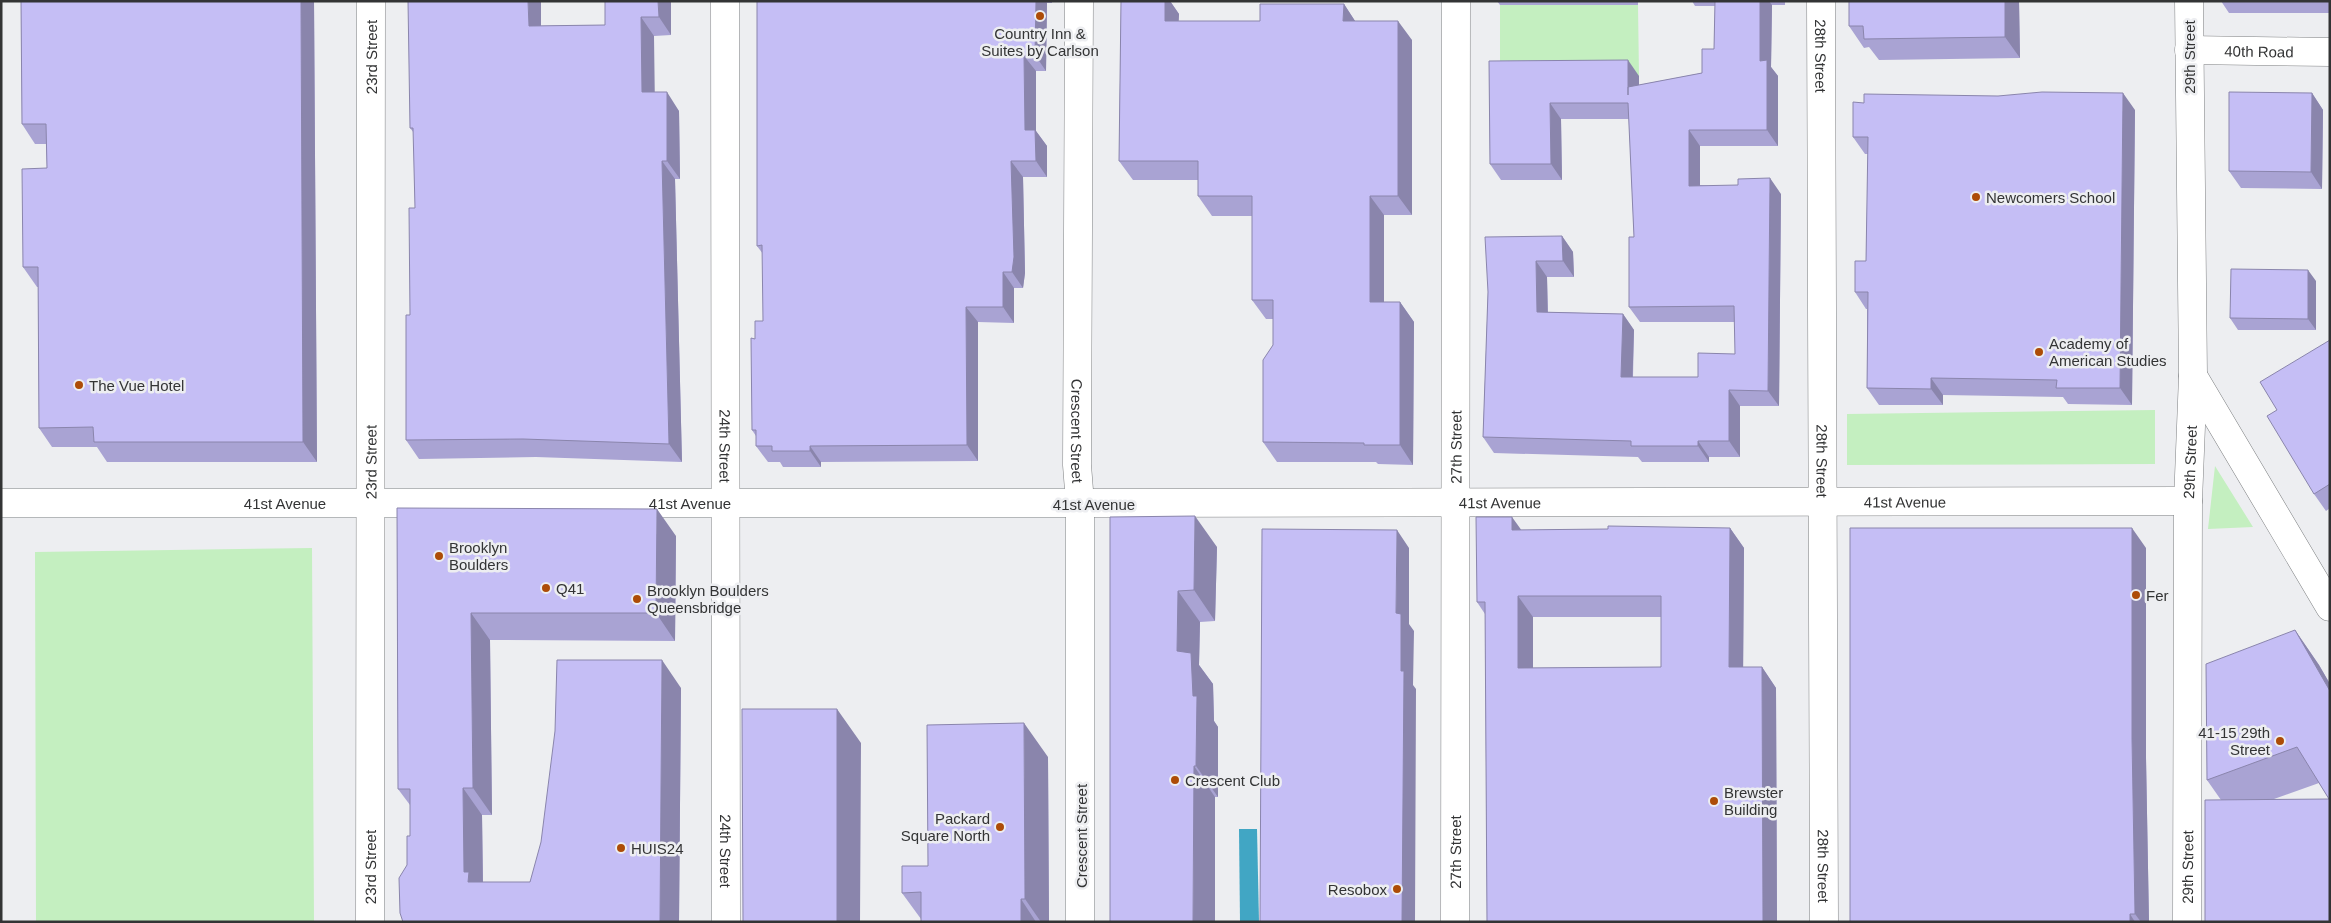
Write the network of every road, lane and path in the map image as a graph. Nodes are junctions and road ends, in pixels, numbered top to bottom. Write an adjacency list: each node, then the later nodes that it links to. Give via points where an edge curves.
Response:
1 (371, 1): 12 (street, 23rd Street)
2 (725, 1): 13 (street, 24th Street)
3 (1079, 1): 14 (street, Crescent Street, via 1077,465)
4 (1456, 1): 15 (street, 27th Street)
5 (1821, 1): 16 (street, 28th Street)
6 (2189, 1): 7 (street, 29th Street)
7 (2189, 50): 8 (street, 40th Road); 9 (street, 29th Street)
8 (2330, 52)
9 (2193, 376): 10 (street, 29th Street); 17 (street)
10 (2188, 501): 16 (street, 41st Avenue); 23 (street, 29th Street)
11 (1, 503): 12 (street, 41st Avenue)
12 (370, 504): 13 (street, 41st Avenue); 18 (street, 23rd Street)
13 (724, 504): 14 (street, 41st Avenue); 19 (street, 24th Street)
14 (1080, 504): 15 (street, 41st Avenue); 20 (street, Crescent Street)
15 (1455, 504): 16 (street, 41st Avenue); 21 (street, 27th Street)
16 (1821, 504): 22 (street, 28th Street)
17 (2330, 607)
18 (370, 922)
19 (726, 922)
20 (1080, 922)
21 (1455, 922)
22 (1824, 922)
23 (2187, 922)

